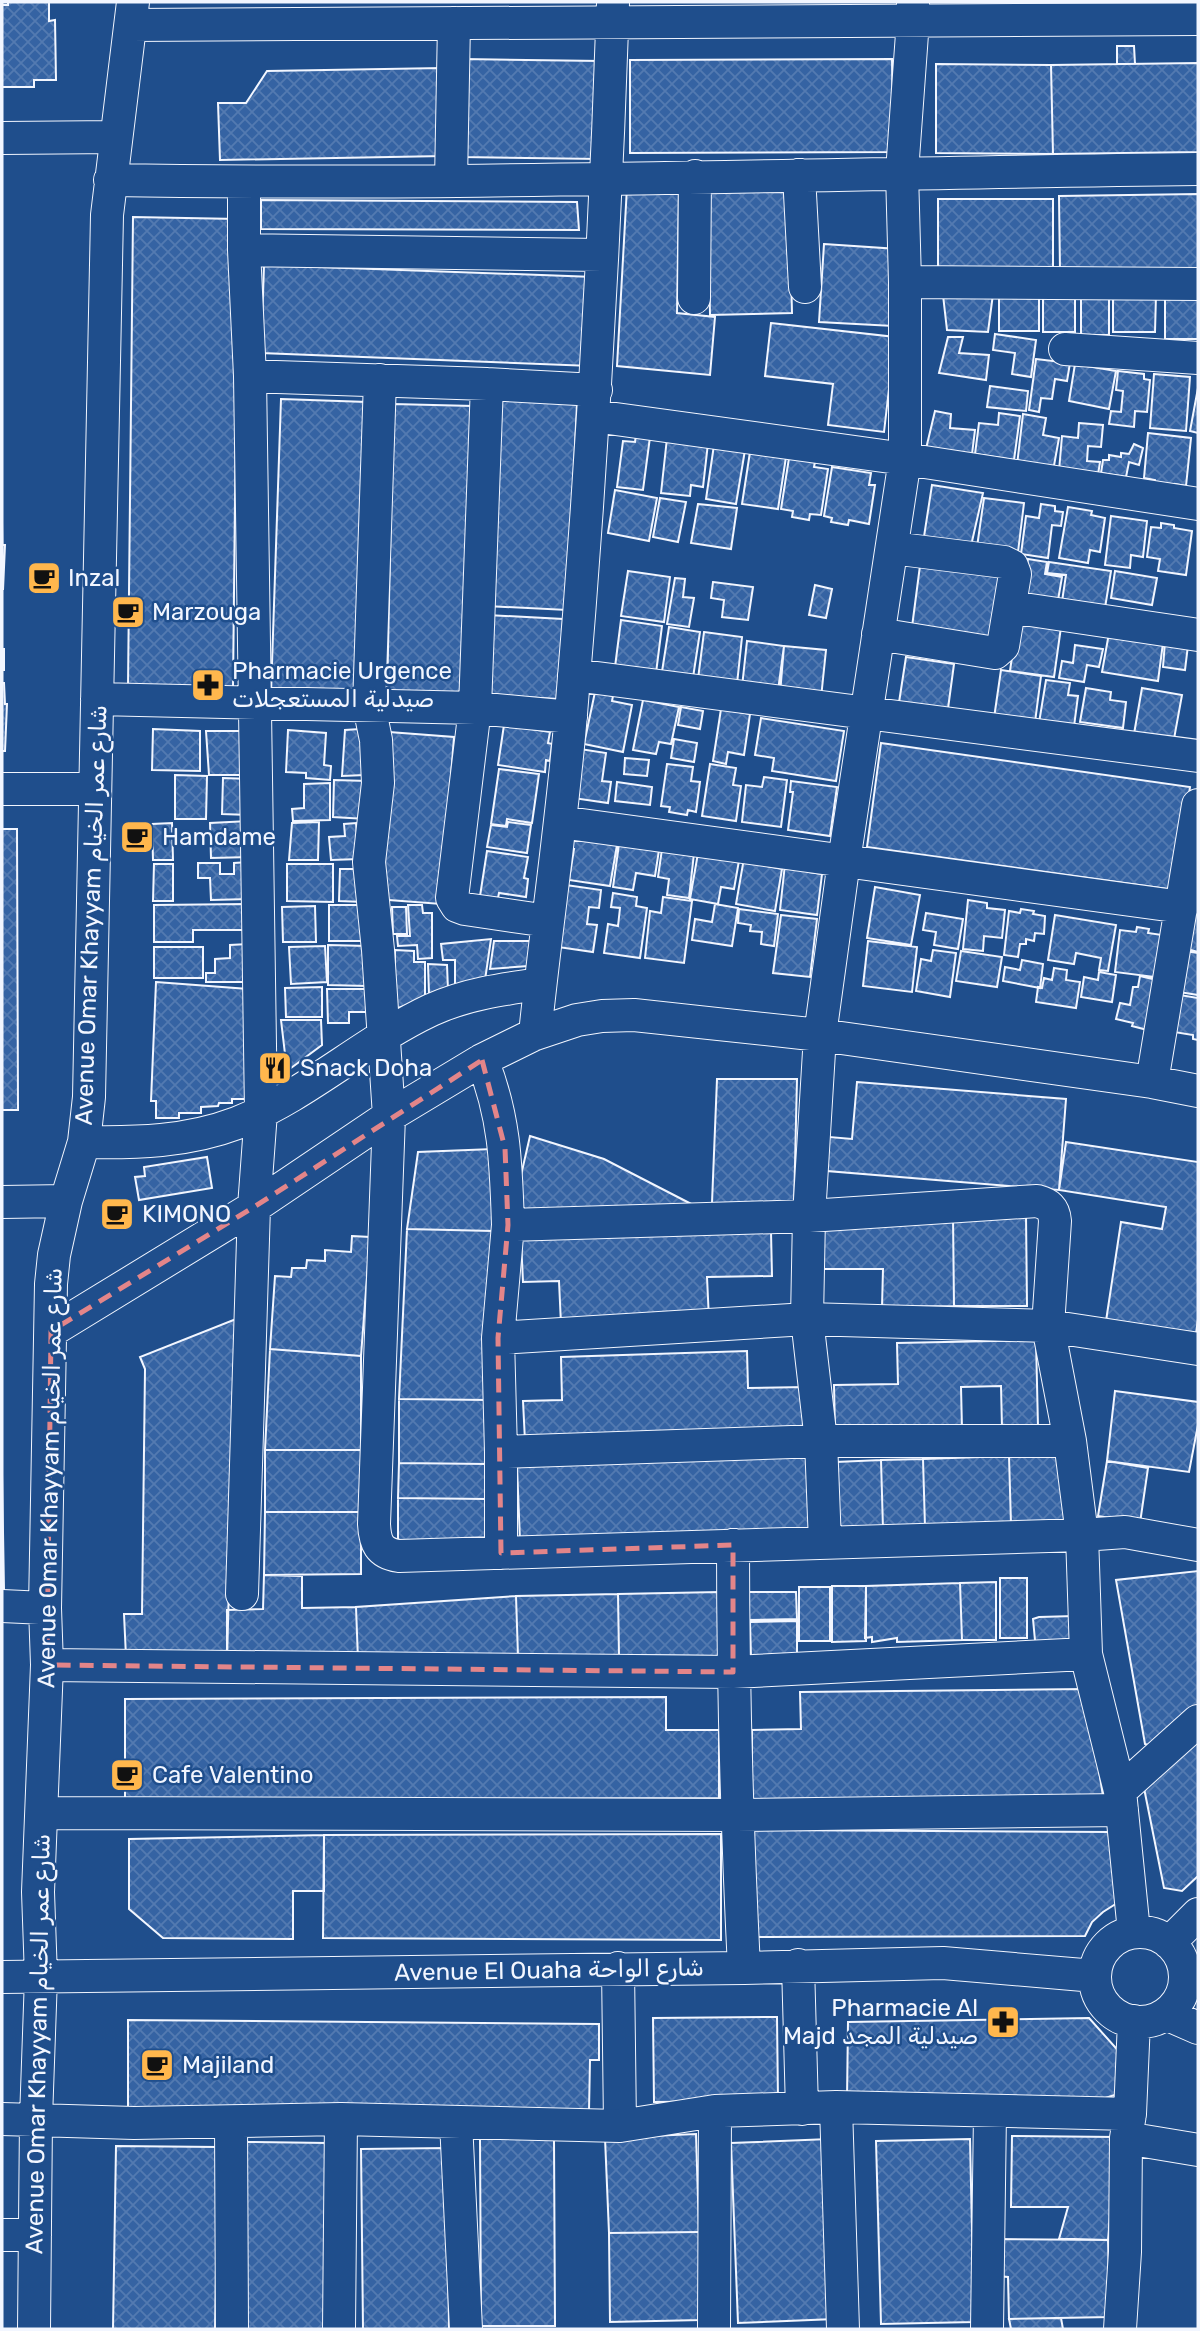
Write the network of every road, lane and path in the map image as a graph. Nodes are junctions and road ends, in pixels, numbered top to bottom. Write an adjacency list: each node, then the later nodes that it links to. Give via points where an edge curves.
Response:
1 (242, 2): 8 (street)
2 (913, 11): 3 (street); 6 (street); 12 (street)
3 (613, 12): 7 (street); 15 (street)
4 (132, 13): 8 (street); 9 (street, Avenue Omar Khayyam شارع عمر الخيام)
5 (327, 13): 7 (street); 8 (street)
6 (1198, 19)
7 (454, 23): 17 (street)
8 (265, 24)
9 (116, 137): 10 (street); 16 (street, Avenue Omar Khayyam شارع عمر الخيام)
10 (2, 138)
11 (1198, 169): 12 (street)
12 (902, 172): 13 (street); 21 (street)
13 (799, 175): 14 (street); 23 (street)
14 (695, 176): 15 (street); 24 (street)
15 (605, 178): 17 (street); 20 (street)
16 (110, 180): 18 (street); 38 (street, Avenue Omar Khayyam شارع عمر الخيام)
17 (451, 181): 18 (street)
18 (244, 182): 19 (street)
19 (244, 250): 20 (street); 27 (street)
20 (602, 256): 30 (street)
21 (905, 282): 22 (street); 31 (street)
22 (1198, 284)
23 (805, 287)
24 (694, 298)
25 (1065, 349): 26 (street)
26 (1198, 358)
27 (250, 376): 28 (street); 39 (street)
28 (380, 380): 29 (street); 40 (street)
29 (487, 384): 30 (street); 41 (street)
30 (595, 403): 31 (street); 37 (street)
31 (905, 460): 32 (street); 33 (street)
32 (1198, 504)
33 (891, 548): 34 (street, via 1009,564 1016,574); 35 (street)
34 (1010, 607): 35 (street, via 1003,646 995,653); 36 (street)
35 (878, 634): 42 (street)
36 (1198, 635)
37 (574, 675): 42 (street); 43 (street)
38 (97, 699): 39 (street); 46 (street, Avenue Omar Khayyam شارع عمر الخيام)
39 (256, 704): 40 (street); 59 (street)
40 (369, 706): 41 (street); 55 (street, via 378,783 369,862)
41 (475, 708): 43 (street); 51 (street, via 452,898 465,909)
42 (866, 713): 44 (street); 49 (street)
43 (571, 717): 48 (street)
44 (1198, 756)
45 (2, 789): 46 (street)
46 (95, 789): 61 (street, Avenue Omar Khayyam شارع عمر الخيام, via 89,1097)
47 (1198, 805): 50 (street)
48 (560, 822): 49 (street); 51 (street)
49 (844, 861): 50 (street); 54 (street)
50 (1182, 907): 57 (street)
51 (548, 921): 52 (street)
52 (540, 984): 53 (street); 55 (street, via 463,998)
53 (535, 1034): 54 (street, via 577,1020 634,1015); 56 (street)
54 (820, 1035): 57 (street); 65 (street)
55 (384, 1037): 59 (street); 60 (street)
56 (482, 1060): 60 (street); 66 (street, via 493,1087 505,1148)
57 (1152, 1082): 58 (street)
58 (1198, 1091)
59 (261, 1112): 61 (street, via 173,1139); 64 (street)
60 (389, 1116): 64 (street); 79 (street, via 376,1542 385,1552 399,1556)
61 (84, 1142): 62 (street, Avenue Omar Khayyam شارع عمر الخيام)
62 (66, 1201): 63 (street); 69 (street, Avenue Omar Khayyam شارع عمر الخيام, via 54,1255)
63 (2, 1202)
64 (254, 1207): 69 (street); 80 (street)
65 (809, 1216): 66 (street); 67 (street); 68 (street, via 1044,1203 1053,1209 1055,1221)
66 (508, 1225): 70 (street)
67 (807, 1319): 68 (street); 70 (street); 72 (street)
68 (1048, 1326): 71 (street); 73 (street)
69 (51, 1331): 82 (street, Avenue Omar Khayyam شارع عمر الخيام)
70 (498, 1338): 74 (street)
71 (1198, 1349)
72 (821, 1441): 73 (street); 74 (street); 76 (street)
73 (1070, 1441): 75 (street)
74 (502, 1452): 79 (street)
75 (1082, 1535): 76 (street); 78 (street, via 1125,1532); 83 (street)
76 (825, 1543): 77 (street)
77 (733, 1545): 79 (street); 85 (street)
78 (1198, 1545)
79 (501, 1553)
80 (242, 1594)
81 (2, 1606): 82 (street)
82 (45, 1608): 84 (street, Avenue Omar Khayyam شارع عمر الخيام)
83 (1086, 1654): 85 (street); 87 (street)
84 (47, 1665): 85 (street); 88 (street, Avenue Omar Khayyam شارع عمر الخيام)
85 (733, 1672): 89 (street)
86 (1198, 1721): 87 (street)
87 (1121, 1800): 89 (street); 91 (street)
88 (42, 1812): 89 (street); 98 (street, Avenue Omar Khayyam شارع عمر الخيام, via 38,1892)
89 (736, 1815): 95 (street)
90 (1198, 1914): 92 (street)
91 (1134, 1932): 92 (street); 96 (street, via 1107,1947)
92 (1169, 1943): 99 (street, via 1185,1976 1179,2000)
93 (799, 1965): 95 (street, Avenue El Ouaha شارع الواحة); 96 (street, Avenue El Ouaha شارع الواحة, via 943,1963); 103 (street)
94 (618, 1968): 95 (street, Avenue El Ouaha شارع الواحة); 98 (street, Avenue El Ouaha شارع الواحة); 111 (street)
95 (744, 1968)
96 (1095, 1976): 100 (street, via 1104,2004)
97 (2, 1977): 98 (street, Avenue El Ouaha شارع الواحة)
98 (41, 1977): 107 (street, Avenue Omar Khayyam شارع عمر الخيام)
99 (1166, 2014): 100 (street); 101 (street)
100 (1134, 2021): 112 (street)
101 (1198, 2028)
102 (836, 2108): 103 (street); 105 (street); 122 (street)
103 (802, 2109): 104 (street)
104 (715, 2111): 111 (street); 121 (street)
105 (990, 2112): 112 (street); 123 (street)
106 (2, 2119): 107 (street)
107 (36, 2119): 110 (street); 115 (street, Avenue Omar Khayyam شارع عمر الخيام)
108 (341, 2119): 109 (street); 110 (street); 119 (street)
109 (456, 2122): 111 (street); 120 (street)
110 (231, 2123): 118 (street)
111 (620, 2126)
112 (1128, 2126): 113 (street); 116 (street)
113 (1198, 2150)
114 (2, 2235): 115 (street)
115 (36, 2235): 117 (street, Avenue Omar Khayyam شارع عمر الخيام)
116 (1125, 2252): 124 (street); 125 (street)
117 (34, 2329)
118 (232, 2329)
119 (339, 2329)
120 (466, 2329)
121 (714, 2329)
122 (843, 2329)
123 (985, 2329)
124 (1120, 2329)
125 (1135, 2329)

